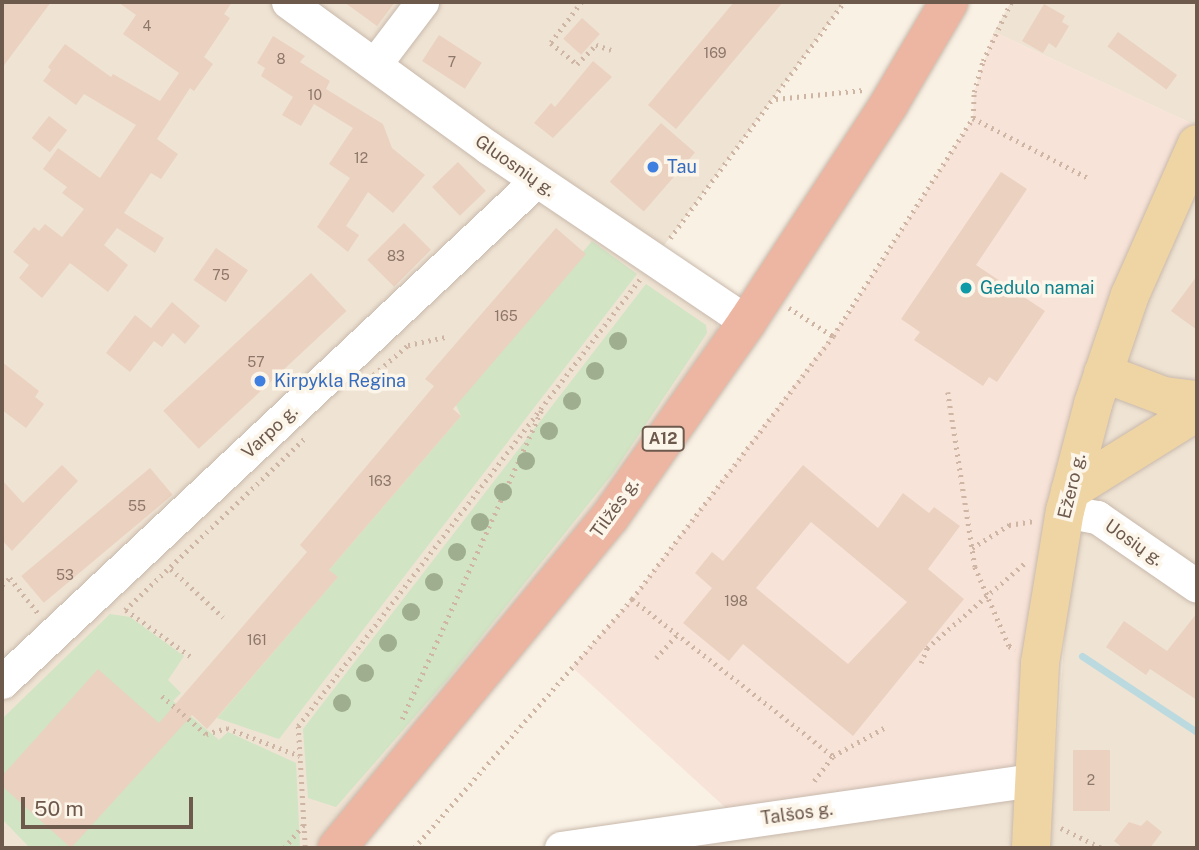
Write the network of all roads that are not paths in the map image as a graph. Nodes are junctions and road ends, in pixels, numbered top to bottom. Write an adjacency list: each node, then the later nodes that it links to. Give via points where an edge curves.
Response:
1 (288, 2): 4 (street, Gluosnių g.)
2 (422, 2): 4 (street)
3 (949, 2): 7 (highway, Tilžės g. / A12, via 889,104)
4 (374, 64): 6 (street, Gluosnių g.)
5 (1197, 144): 8 (main road, Ežero g., via 1150,248)
6 (544, 186): 7 (street, Gluosnių g., via 654,259); 13 (street, Varpo g.)
7 (756, 308): 15 (highway, Tilžės g. / A12, via 594,537)
8 (1103, 373): 9 (main road, via 1164,396); 11 (main road, Ežero g.)
9 (1197, 400)
10 (1197, 412): 11 (main road)
11 (1065, 515): 12 (street, Uosių g., via 1097,517); 14 (main road, Ežero g., via 1040,663)
12 (1197, 586)
13 (2, 682)
14 (1034, 780): 16 (street, Talšos g.); 17 (main road, Ežero g.)
15 (337, 848)
16 (561, 848)
17 (1031, 848)

